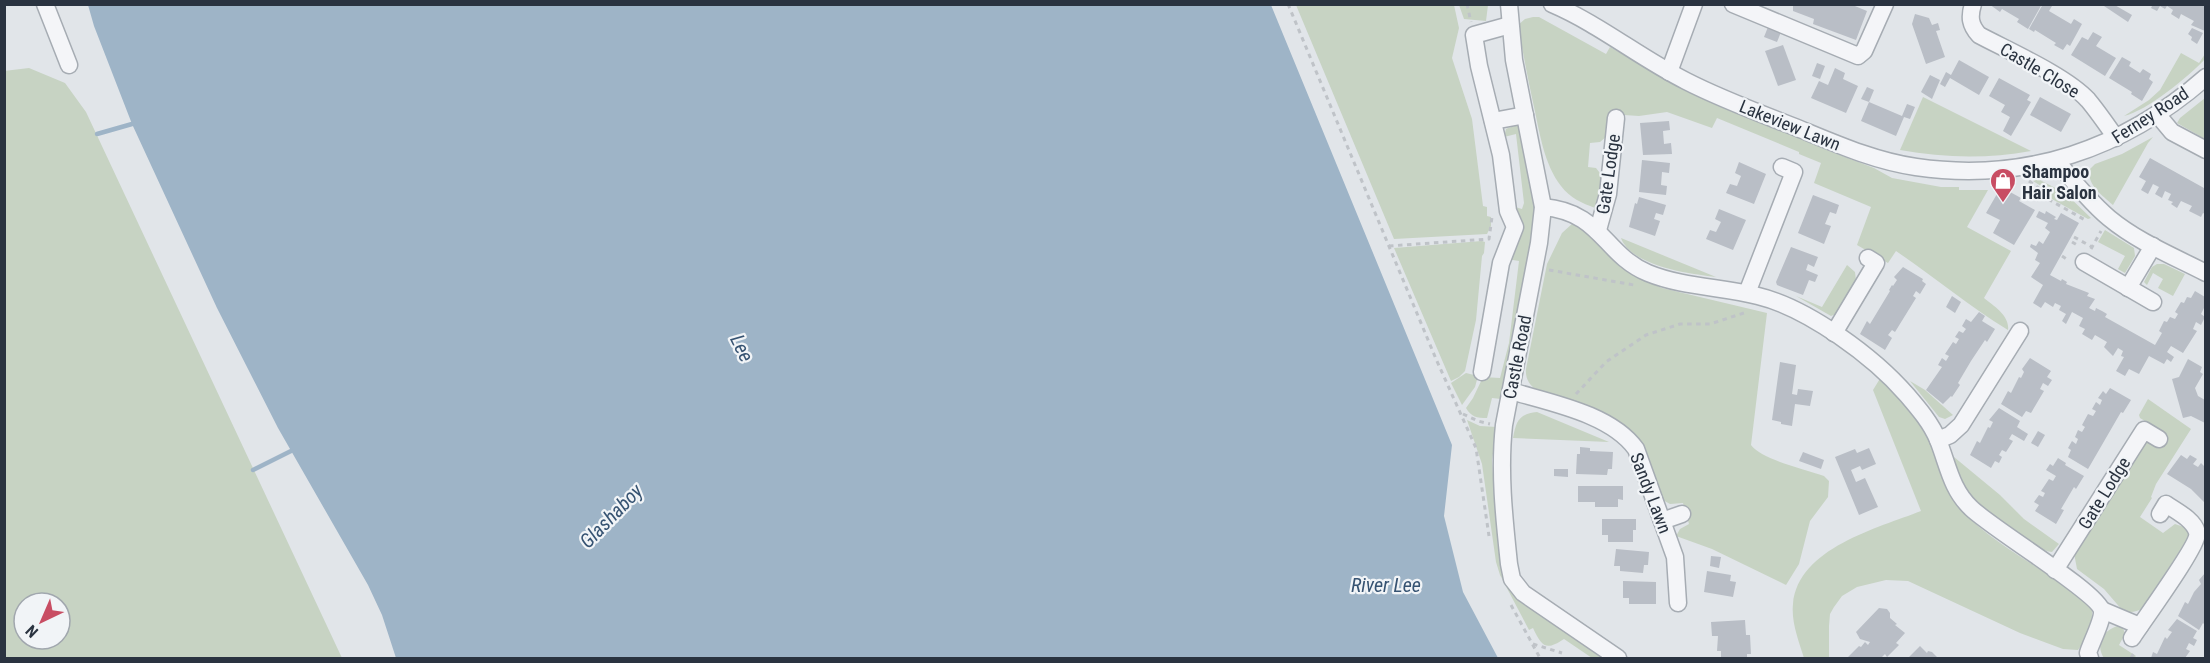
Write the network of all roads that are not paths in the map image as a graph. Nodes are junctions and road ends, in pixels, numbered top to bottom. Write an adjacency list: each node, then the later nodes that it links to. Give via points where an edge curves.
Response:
1 (45, 4): 9 (street)
2 (1509, 4): 8 (street, Castle Road)
3 (1552, 4): 10 (street)
4 (1694, 4): 10 (street)
5 (1733, 4): 6 (street, via 1857,56 1864,51)
6 (1885, 4)
7 (1973, 4): 16 (street, Castle Close, via 1971,24 1978,35 2080,93)
8 (1510, 25): 13 (street, Castle Road); 15 (street, via 1474,35)
9 (69, 65)
10 (1669, 72): 20 (street, Lakeview Lawn, via 1837,144)
11 (2205, 77): 12 (street, Ferney Road)
12 (2157, 114): 16 (street, Ferney Road); 17 (street, via 2172,132)
13 (1525, 115): 15 (street); 21 (street, Castle Road)
14 (1616, 118): 22 (street, Gate Lodge, via 1608,194)
15 (1493, 121): 32 (street, via 1508,211 1515,227 1501,263)
16 (2116, 138): 18 (street, Ferney Road)
17 (2205, 150)
18 (2056, 160): 20 (street, Ferney Road, via 1997,170); 23 (street, via 2109,218)
19 (1782, 167): 28 (street, via 1794,172)
20 (1915, 167)
21 (1543, 207): 22 (street, Gate Lodge, via 1573,214); 33 (street, Castle Road)
22 (1598, 230): 28 (street, Gate Lodge, via 1623,258 1646,272)
23 (2152, 246): 26 (street); 27 (street)
24 (1868, 258): 31 (street, via 1876,263)
25 (2084, 262): 27 (street)
26 (2205, 273)
27 (2128, 288): 29 (street)
28 (1754, 295): 31 (street, Gate Lodge, via 1790,307)
29 (2153, 302)
30 (2020, 329): 35 (street, via 1961,425)
31 (1834, 333): 35 (street, Gate Lodge, via 1892,378 1920,410)
32 (1482, 372)
33 (1511, 391): 38 (street, Sandy Lawn, via 1612,426 1631,442); 42 (street, Castle Road, via 1500,468 1512,579 1537,603)
34 (2159, 439): 39 (street, Gate Lodge, via 2144,430)
35 (1938, 440): 39 (street, Gate Lodge, via 1950,478 1965,503 1992,527)
36 (1682, 514): 38 (street)
37 (2160, 514): 41 (street, Gate Lodge, via 2166,504 2191,523 2197,535 2189,553 2135,639)
38 (1662, 520): 40 (street, Sandy Lawn, via 1675,557)
39 (2055, 570): 41 (street, Gate Lodge, via 2092,596)
40 (1678, 603)
41 (2102, 610): 43 (street, via 2088,653)
42 (1618, 658)
43 (2090, 658)

